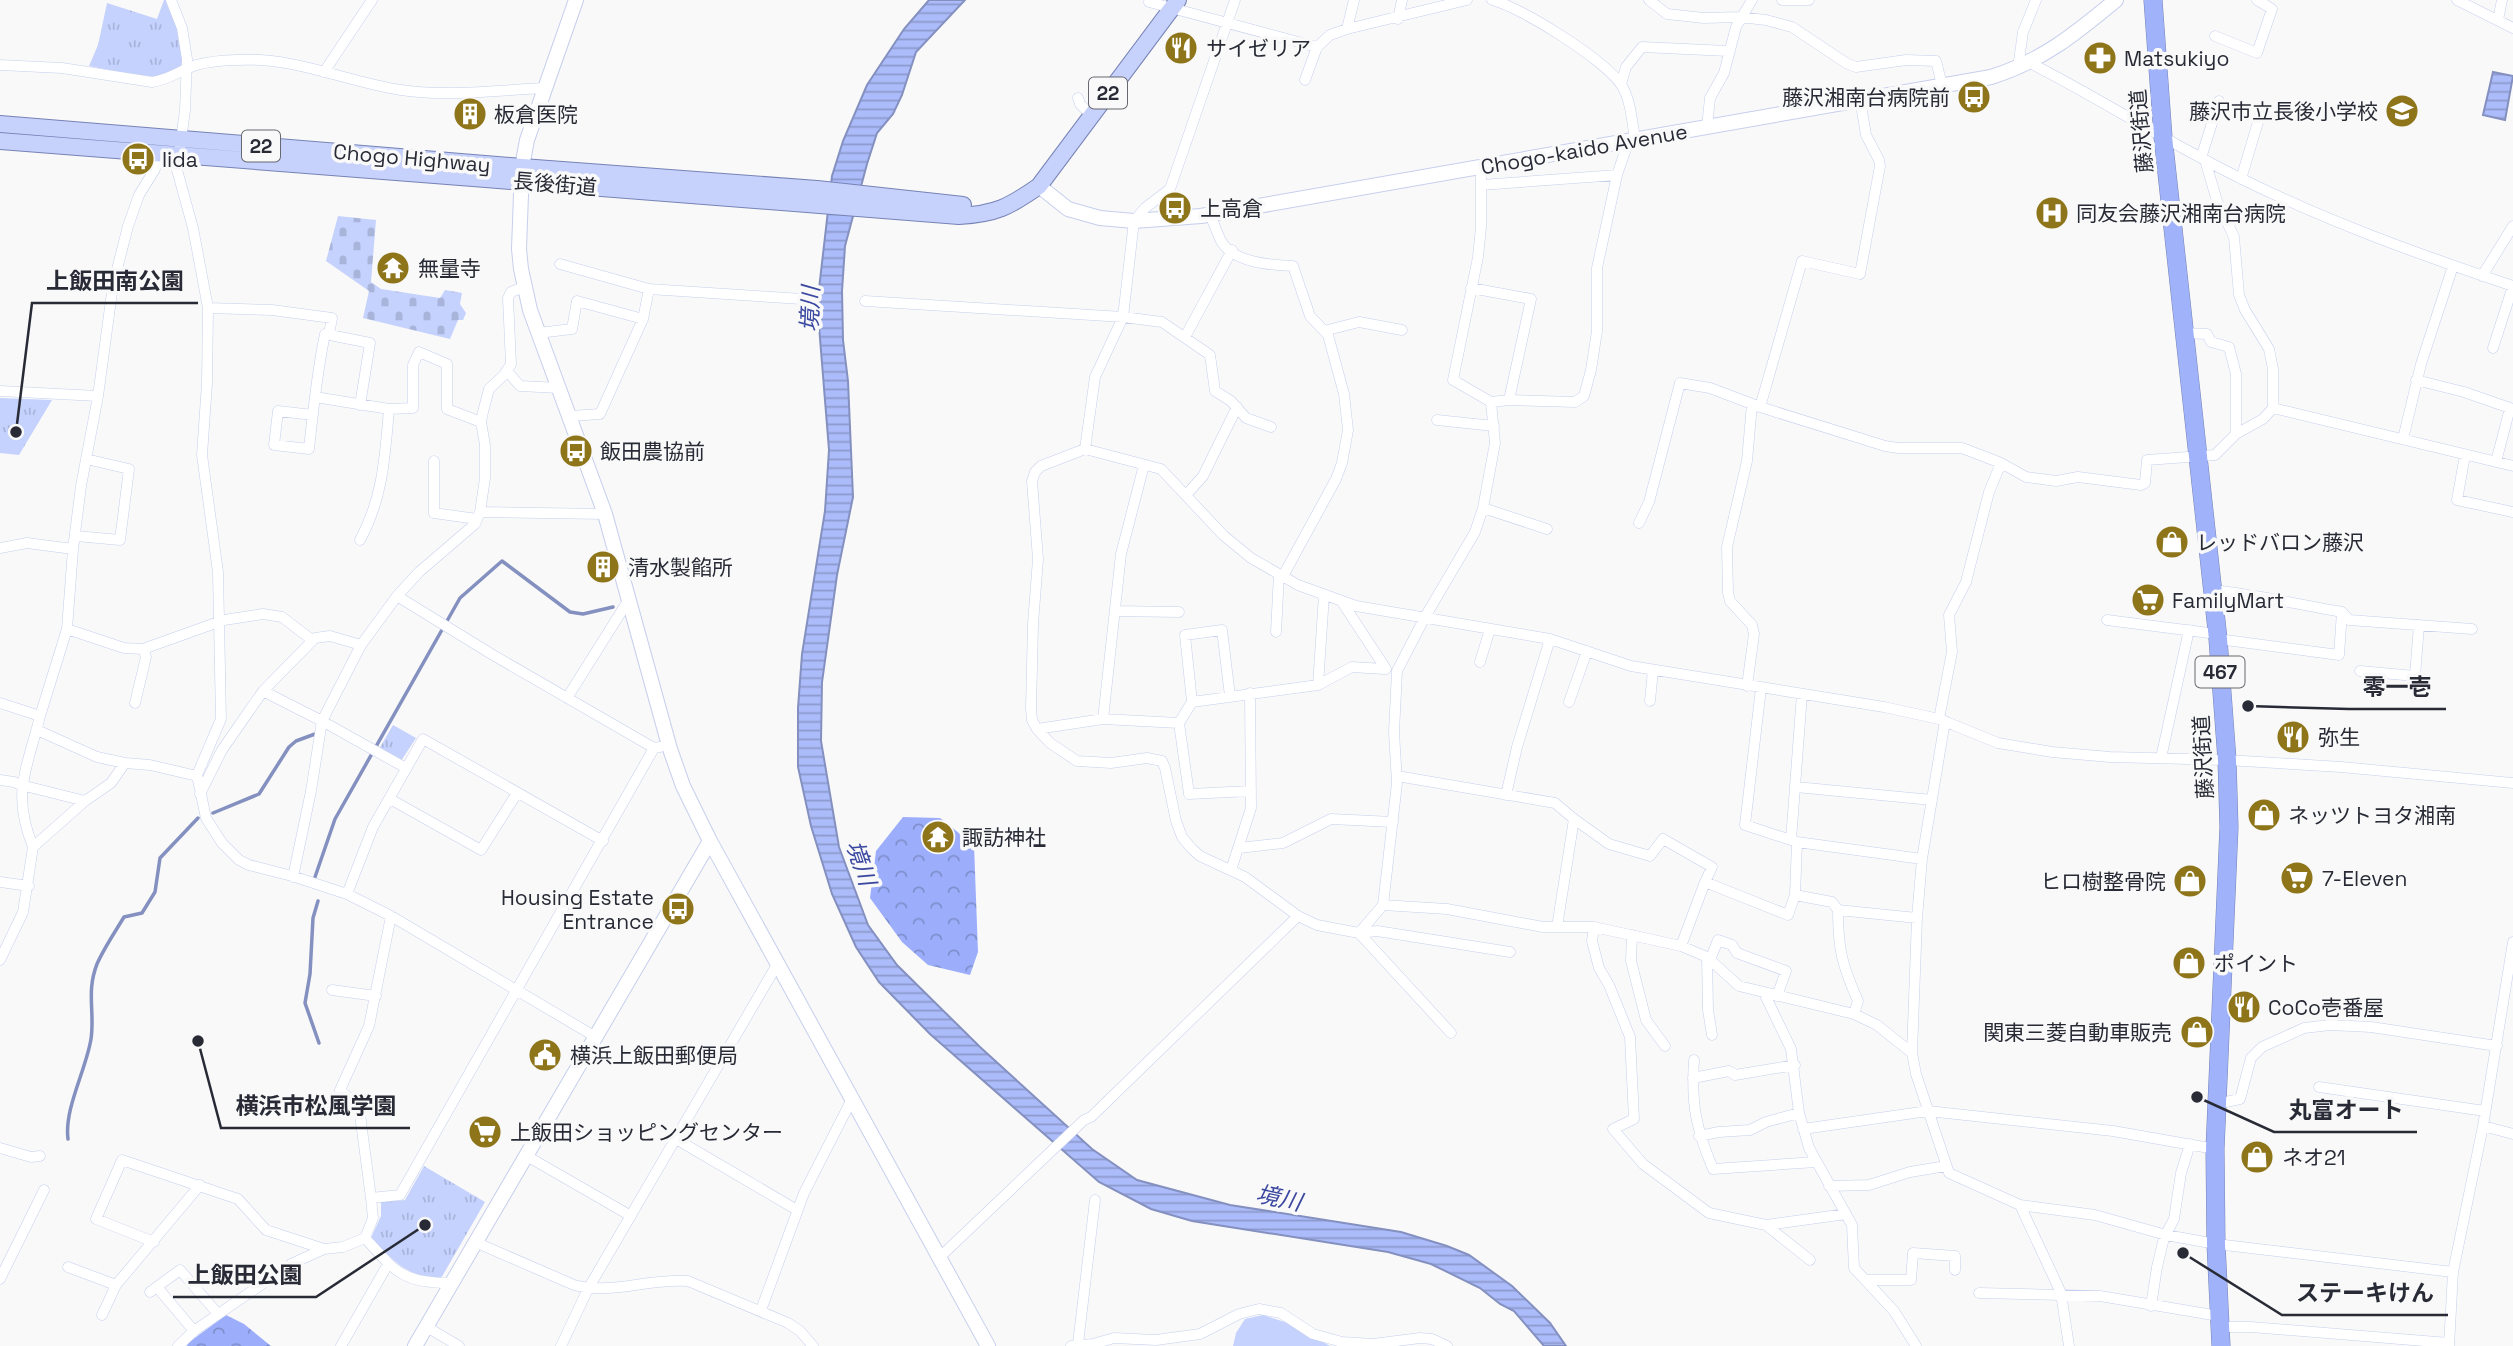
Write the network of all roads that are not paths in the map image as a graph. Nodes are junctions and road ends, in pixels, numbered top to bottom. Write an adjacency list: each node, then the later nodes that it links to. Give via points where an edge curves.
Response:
1 (171, 0): 32 (street, via 182,28)
2 (372, 0): 33 (street)
3 (576, 0): 37 (street)
4 (1235, 0): 24 (street)
5 (1354, 0): 26 (street)
6 (1402, 0): 22 (street)
7 (1467, 0): 22 (street)
8 (1492, 0): 35 (street, via 1562,35)
9 (1649, 0): 21 (street, via 1667,14)
10 (1752, 0): 21 (street)
11 (1782, 0): 12 (street)
12 (1809, 0)
13 (2036, 0): 31 (street, via 2024,32)
14 (2116, 0): 31 (street, Chogo-kaido Avenue, via 2056,48)
15 (2153, 0): 45 (highway, 藤沢街道 / 467)
16 (2257, 0): 27 (street, via 2272,9 2257,53)
17 (2457, 0): 23 (street)
18 (2502, 0): 23 (street)
19 (1149, 2): 20 (street)
20 (1175, 4): 24 (street); 42 (main road, 22)
21 (1741, 17): 29 (street); 36 (street, via 1792,27 1856,67 1936,61)
22 (1398, 19): 26 (street)
23 (2498, 20): 25 (street)
24 (1229, 23): 28 (street); 59 (street, via 1171,189)
25 (2513, 28)
26 (1347, 30): 28 (street, via 1330,35)
27 (2215, 36)
28 (1317, 47): 34 (street)
29 (1728, 51): 35 (street, via 1642,47 1626,67); 44 (street, via 1724,73 1710,98)
30 (0, 65): 32 (street, via 62,68 152,82)
31 (2024, 65): 36 (street, Chogo-kaido Avenue, via 1990,77); 45 (street, via 2087,92)
32 (186, 69): 33 (street, via 261,60); 48 (street)
33 (324, 72): 37 (street, via 404,91)
34 (1305, 80)
35 (1621, 84): 46 (street)
36 (1942, 85): 39 (street, Chogo-kaido Avenue)
37 (545, 88): 52 (street, via 527,140)
38 (1078, 98): 42 (street)
39 (1860, 99): 44 (street, Chogo-kaido Avenue); 90 (street, via 1866,135 1880,166 1860,275 1802,261)
40 (2219, 101): 50 (street)
41 (2261, 112): 54 (street)
42 (1091, 115): 56 (main road, 22)
43 (0, 124): 48 (main road, Chogo Highway / 22)
44 (1707, 127): 46 (street, Chogo-kaido Avenue)
45 (2163, 136): 50 (street); 77 (highway, 藤沢街道 / 467)
46 (1632, 139): 51 (street, Chogo-kaido Avenue); 53 (street)
47 (0, 141): 49 (main road, 22)
48 (179, 147): 49 (main road, 22); 52 (main road, Chogo Highway / 22); 71 (street, via 177,170)
49 (161, 154): 85 (street, via 128,226 113,285)
50 (2203, 159): 54 (street); 92 (street, via 2234,237 2239,295 2269,349)
51 (1481, 168): 55 (street); 58 (street, Chogo-kaido Avenue)
52 (522, 174): 57 (main road, Chogo Highway / 22, via 824,190); 57 (main road, 長後街道 / 22, via 816,206); 66 (street, via 519,248)
53 (1617, 175): 55 (street); 87 (street, via 1597,268 1597,331 1584,396 1575,402)
54 (2241, 179): 63 (street, via 2317,214)
55 (1481, 185): 67 (street, via 1481,227)
56 (1039, 186): 57 (main road, 22, via 971,206); 59 (street, Chogo-kaido Avenue, via 1068,209)
57 (876, 202)
58 (1210, 215): 59 (street, Chogo-kaido Avenue); 61 (street, via 1222,244)
59 (1135, 221): 72 (street)
60 (2513, 226): 64 (street)
61 (1232, 250): 75 (street, via 1263,265 1293,266 1310,316); 79 (street)
62 (559, 264): 68 (street)
63 (2453, 266): 64 (street); 82 (street)
64 (2482, 276): 65 (street)
65 (2513, 286): 80 (street)
66 (524, 287): 76 (street); 81 (street, via 508,298 511,364)
67 (1471, 288): 87 (street, via 1531,299); 88 (street, via 1453,380)
68 (649, 289): 69 (street); 73 (street)
69 (802, 299)
70 (865, 300): 72 (street)
71 (208, 308): 78 (street, via 332,318); 133 (street, via 202,455 216,543)
72 (1123, 317): 79 (street, via 1162,322); 102 (street, via 1095,377)
73 (643, 319): 76 (street, via 577,301 572,329); 95 (street, via 600,414)
74 (1402, 330): 75 (street, via 1359,322)
75 (1324, 331): 122 (street, via 1344,394 1348,430 1336,480)
76 (538, 333): 83 (street)
77 (2184, 333): 100 (street, via 2207,334 2211,342 2229,347 2236,374); 104 (highway, 藤沢街道 / 467)
78 (329, 334): 86 (street, via 325,334); 89 (street, via 370,343)
79 (1185, 337): 91 (street, via 1210,355 1215,390)
80 (2493, 348)
81 (507, 371): 83 (street, via 520,386); 97 (street, via 489,389)
82 (2416, 380): 101 (street); 107 (street, via 2510,408)
83 (559, 388): 95 (street)
84 (0, 391): 85 (street)
85 (98, 396): 105 (street)
86 (315, 397): 89 (street); 94 (street)
87 (1509, 400): 88 (street)
88 (1491, 402): 98 (street)
89 (360, 405): 93 (street)
90 (1756, 406): 108 (street, via 1885,446 1962,448); 116 (street, via 1710,388 1681,383 1649,502); 152 (street, via 1727,547 1730,601 1752,625 1754,634)
91 (1237, 408): 99 (street, via 1246,418); 111 (street, via 1203,476)
92 (2273, 408): 100 (street); 101 (street)
93 (388, 409): 97 (street, via 413,408 413,365 419,352 447,364 447,410); 119 (street, via 384,475 375,511)
94 (313, 415): 94 (street, via 278,411 274,445 309,449)
95 (571, 416): 114 (street)
96 (1437, 420): 98 (street)
97 (481, 422): 115 (street, via 485,478)
98 (1494, 426): 112 (street, via 1494,458)
99 (1271, 428)
100 (2236, 434): 104 (street, via 2215,455)
101 (2403, 439): 103 (street)
102 (1085, 449): 109 (street); 169 (street, via 1041,466 1032,481 1038,559 1031,708)
103 (2465, 455): 107 (street); 113 (street, via 2457,500)
104 (2198, 457): 108 (street, via 2147,460 2141,485 2078,477 2056,481 2026,477); 123 (highway, 藤沢街道 / 467)
105 (86, 459): 118 (street); 118 (street, via 130,469 120,540)
106 (434, 461): 115 (street, via 434,513)
107 (2496, 462): 110 (street)
108 (2001, 463): 166 (street, via 1966,582 1949,615 1952,652)
109 (1144, 465): 111 (street, via 1161,469); 128 (street, via 1121,554)
110 (2513, 466)
111 (1186, 495): 122 (street, via 1223,535)
112 (1483, 508): 117 (street); 131 (street, via 1475,532)
113 (2513, 512)
114 (605, 514): 115 (street); 126 (street)
115 (479, 516): 125 (street)
116 (1639, 523)
117 (1547, 529)
118 (76, 536): 121 (street)
119 (360, 540)
120 (0, 546): 121 (street, via 27,543)
121 (73, 549): 135 (street)
122 (1281, 575): 124 (street); 139 (street)
123 (2213, 590): 130 (street); 140 (highway, 藤沢街道 / 467)
124 (1324, 595): 127 (street); 151 (street)
125 (397, 596): 143 (street); 158 (street)
126 (628, 601): 158 (street); 171 (street)
127 (1342, 602): 131 (street); 147 (street)
128 (1115, 611): 129 (street); 165 (street)
129 (1179, 612)
130 (2342, 612): 134 (street, via 2349,620); 140 (street, via 2339,655)
131 (1424, 617): 136 (street); 149 (street)
132 (2108, 620): 138 (street)
133 (219, 622): 142 (street, via 273,614); 144 (street); 176 (street, via 221,719)
134 (2419, 625): 137 (street); 150 (street, via 2415,676)
135 (67, 629): 144 (street, via 124,648); 164 (street)
136 (1490, 629): 141 (street); 146 (street)
137 (2472, 629)
138 (2189, 630): 140 (street); 172 (street)
139 (1276, 632)
140 (2218, 636): 173 (highway, 藤沢街道 / 467)
141 (1550, 639): 145 (street); 185 (street)
142 (312, 640): 143 (street, via 330,636); 154 (street)
143 (361, 645): 167 (street)
144 (143, 649): 163 (street, via 146,657)
145 (1587, 652): 148 (street); 161 (street)
146 (1480, 662)
147 (1384, 669): 149 (street); 151 (street, via 1352,667)
148 (1653, 670): 152 (street); 159 (street)
149 (1396, 671): 177 (street)
150 (2360, 671)
151 (1318, 685): 155 (street)
152 (1747, 686): 153 (street)
153 (1761, 688): 156 (street); 193 (street, via 1745,825)
154 (263, 691): 167 (street); 184 (street, via 222,750)
155 (1250, 692): 157 (street); 182 (street)
156 (1802, 694): 166 (street); 181 (street)
157 (1230, 696): 160 (street); 160 (street, via 1222,630 1185,635)
158 (567, 698): 171 (street)
159 (1650, 701)
160 (1192, 702): 168 (street)
161 (1569, 702)
162 (0, 703): 164 (street)
163 (135, 703)
164 (40, 716): 170 (street)
165 (1103, 719): 168 (street); 169 (street)
166 (1942, 720): 172 (street, via 1998,743 2052,752); 187 (street)
167 (322, 721): 175 (street); 198 (street)
168 (1179, 723): 182 (street, via 1189,794)
169 (1037, 729): 197 (street, via 1077,761 1162,761 1182,837 1200,856)
170 (37, 730): 174 (street, via 97,757); 180 (street)
171 (662, 746): 191 (street); 192 (street)
172 (2161, 758): 173 (street)
173 (2227, 760): 179 (street); 236 (highway, 藤沢街道 / 467, via 2229,827)
174 (125, 763): 176 (street); 188 (street, via 111,783)
175 (406, 768): 183 (street, via 423,739); 186 (street)
176 (197, 776): 184 (street)
177 (1397, 776): 185 (street); 190 (street)
178 (0, 780): 180 (street)
179 (2513, 783)
180 (21, 785): 188 (street); 194 (street, via 21,809)
181 (1796, 787): 187 (street); 193 (street)
182 (1251, 791): 195 (street, via 1251,808)
183 (517, 793): 186 (street, via 481,850); 191 (street)
184 (199, 794): 198 (street, via 211,828 230,852 249,865)
185 (1506, 795): 189 (street, via 1555,803)
186 (390, 799): 202 (street, via 373,827)
187 (1932, 800): 196 (street)
188 (85, 801): 194 (street)
189 (1574, 819): 200 (street, via 1609,845 1650,856 1663,839 1712,866); 209 (street)
190 (1393, 822): 195 (street, via 1331,819 1283,843); 204 (street)
191 (603, 841): 220 (street)
192 (710, 841): 218 (street); 227 (street)
193 (1794, 841): 196 (street); 203 (street)
194 (33, 847): 201 (street)
195 (1239, 848): 197 (street)
196 (1923, 859): 208 (street)
197 (1231, 870): 207 (street)
198 (293, 877): 202 (street)
199 (0, 882): 201 (street)
200 (1705, 882): 203 (street, via 1788,915); 214 (street)
201 (29, 886): 217 (street, via 23,912)
202 (348, 894): 206 (street)
203 (1795, 895): 205 (street, via 1832,902)
204 (1383, 905): 209 (street, via 1447,909); 211 (street)
205 (1838, 910): 208 (street); 224 (street, via 1838,945 1858,1001)
206 (391, 916): 220 (street); 222 (street)
207 (1298, 916): 211 (street, via 1317,925); 268 (street)
208 (1917, 918): 230 (street)
209 (1557, 927): 210 (street)
210 (1594, 927): 212 (street); 261 (street, via 1592,941 1599,968 1630,1037 1634,1119 1613,1129 1643,1164 1709,1213)
211 (1359, 933): 215 (street, via 1377,931); 225 (street)
212 (1632, 935): 214 (street); 228 (street, via 1631,961 1646,1020)
213 (2513, 942): 229 (street)
214 (1681, 946): 216 (street)
215 (1510, 951)
216 (1709, 959): 221 (street, via 1739,986); 223 (street, via 1718,940 1732,945 1737,953 1786,971); 226 (street)
217 (0, 960)
218 (778, 963): 235 (street); 244 (street)
219 (332, 990): 222 (street)
220 (518, 990): 227 (street); 255 (street, via 400,1195)
221 (1764, 993): 223 (street); 232 (street)
222 (376, 996): 255 (street, via 363,1043 340,1090 359,1107)
223 (1777, 996): 224 (street)
224 (1854, 1014): 230 (street, via 1877,1025)
225 (1451, 1033)
226 (1712, 1035)
227 (594, 1036): 248 (street)
228 (1665, 1046)
229 (2497, 1046): 236 (street, via 2371,1027 2304,1028 2262,1047 2251,1058 2240,1099); 238 (street)
230 (1912, 1053): 237 (street)
231 (1694, 1060): 233 (street)
232 (1795, 1065): 233 (street); 239 (street)
233 (1693, 1078): 243 (street)
234 (2319, 1087): 238 (street)
235 (852, 1099): 258 (street); 268 (street)
236 (2216, 1104): 247 (highway, 藤沢街道 / 467)
237 (1928, 1111): 241 (street); 245 (street); 251 (street)
238 (2485, 1111): 240 (street)
239 (1799, 1113): 241 (street); 243 (street, via 1750,1130)
240 (2483, 1126): 242 (street); 273 (street)
241 (1803, 1129): 250 (street)
242 (2513, 1134)
243 (1699, 1136): 250 (street, via 1713,1169)
244 (676, 1139): 258 (street); 260 (street)
245 (2190, 1144): 247 (street); 262 (street, via 2174,1219)
246 (0, 1149): 249 (street)
247 (2215, 1149): 266 (highway, 藤沢街道 / 467)
248 (525, 1155): 260 (street); 265 (street)
249 (40, 1156)
250 (1816, 1162): 253 (street)
251 (1946, 1166): 253 (street, via 1869,1185); 257 (street, via 1949,1173)
252 (200, 1185): 264 (street); 264 (street, via 122,1160 96,1219); 267 (street, via 238,1199 266,1230)
253 (1829, 1186): 259 (street)
254 (44, 1190): 274 (street)
255 (371, 1198): 263 (street, via 373,1218)
256 (1095, 1200): 289 (street)
257 (2020, 1205): 262 (street, via 2095,1215); 280 (street)
258 (797, 1210): 282 (street)
259 (1846, 1214): 261 (street); 275 (street, via 1852,1225 1854,1268)
260 (631, 1216): 278 (street)
261 (1766, 1225): 269 (street)
262 (2166, 1235): 266 (street); 281 (street)
263 (365, 1238): 267 (street); 270 (street)
264 (154, 1242): 277 (street)
265 (475, 1242): 276 (street); 278 (street)
266 (2216, 1244): 273 (street); 285 (highway, 藤沢街道 / 467)
267 (324, 1249): 284 (street, via 275,1274)
268 (940, 1257): 297 (street)
269 (1810, 1260)
270 (388, 1264): 276 (street, via 416,1282); 292 (street)
271 (68, 1267): 277 (street)
272 (1955, 1270): 275 (street, via 1955,1256 1913,1253 1911,1280)
273 (2453, 1272): 290 (street)
274 (0, 1279)
275 (1865, 1280): 299 (street, via 1894,1311)
276 (451, 1283): 286 (street)
277 (116, 1285): 283 (street)
278 (588, 1289): 282 (street, via 688,1281); 295 (street)
279 (1979, 1293): 280 (street)
280 (2061, 1293): 281 (street); 300 (street)
281 (2151, 1306): 285 (street)
282 (761, 1310): 296 (street, via 800,1331)
283 (102, 1314)
284 (218, 1314): 287 (street); 287 (street, via 180,1270 154,1290)
285 (2219, 1322): 290 (street); 301 (highway, 藤沢街道 / 467)
286 (425, 1326): 293 (street); 294 (street)
287 (194, 1331): 291 (street)
288 (1149, 1343): 289 (street, via 1114,1338); 298 (street, via 1200,1334 1259,1309 1281,1313 1313,1334 1342,1342 1373,1344 1420,1338)
289 (1074, 1345)
290 (2449, 1345)
291 (178, 1346)
292 (341, 1346)
293 (415, 1346)
294 (459, 1346)
295 (561, 1346)
296 (813, 1346)
297 (988, 1346)
298 (1447, 1346)
299 (1916, 1346)
300 (2069, 1346)
301 (2221, 1346)

